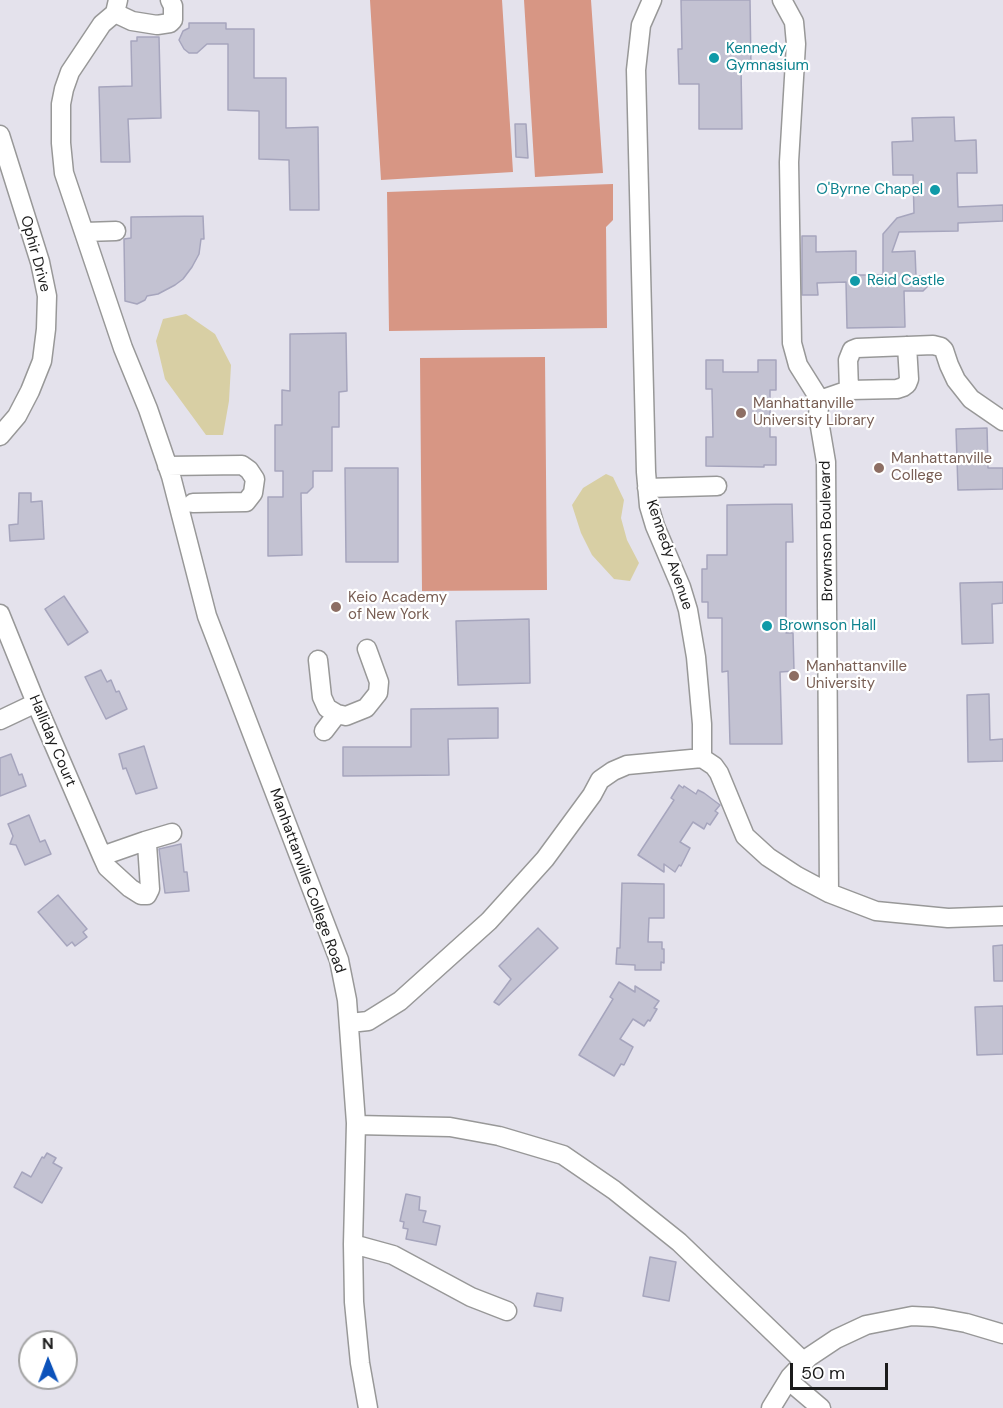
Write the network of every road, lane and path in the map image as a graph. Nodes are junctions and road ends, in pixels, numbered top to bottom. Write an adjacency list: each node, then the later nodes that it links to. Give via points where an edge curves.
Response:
1 (170, 0): 4 (street, via 173,20 157,25 132,21)
2 (652, 0): 15 (street, Kennedy Avenue, via 641,25 636,70)
3 (782, 0): 10 (street, via 794,22 796,44 789,162 792,343 798,366)
4 (117, 6): 7 (street, Manhattanville College Road, via 70,72 62,104 64,173)
5 (0, 135): 12 (street, Ophir Drive, via 47,296 42,361 26,400)
6 (116, 231): 7 (street)
7 (85, 232): 13 (street, Manhattanville College Road)
8 (907, 345): 9 (street, via 852,350 848,360); 9 (street, via 907,384); 11 (street, via 941,347 956,380 971,399)
9 (849, 390): 10 (street)
10 (820, 400): 28 (street, Brownson Boulevard, via 818,415 826,462)
11 (1003, 421)
12 (0, 436)
13 (167, 466): 16 (street, via 242,465 255,479 253,493 246,502); 30 (street, Manhattanville College Road, via 207,616 339,960)
14 (717, 486): 15 (street)
15 (647, 488): 24 (street, Kennedy Avenue, via 655,526 688,610 696,657)
16 (193, 503)
17 (0, 614): 20 (street, Halliday Court)
18 (367, 649): 21 (street, via 379,682 378,693 366,708 346,716)
19 (318, 660): 21 (street, via 322,697 327,708)
20 (36, 703): 22 (street); 27 (street, Halliday Court)
21 (337, 714): 23 (street)
22 (0, 720)
23 (324, 731)
24 (702, 758): 28 (street, via 719,773 745,836 768,857); 30 (street, via 627,765 600,780 545,859 489,921 400,1001 368,1020)
25 (172, 833): 26 (street)
26 (145, 840): 27 (street); 27 (street, via 150,889 147,894 130,888)
27 (104, 861)
28 (829, 893): 29 (street, via 876,911 948,918)
29 (1003, 916)
30 (350, 1023): 31 (street, Manhattanville College Road)
31 (356, 1125): 32 (street, Manhattanville College Road); 37 (street, via 450,1127 499,1136 563,1155 679,1242)
32 (352, 1244): 33 (street, via 393,1255 471,1297); 39 (street, Manhattanville College Road, via 360,1364)
33 (507, 1311)
34 (966, 1323): 35 (street); 36 (street); 37 (street, via 912,1316 866,1325 836,1339)
35 (1003, 1323)
36 (1003, 1334)
37 (804, 1362): 38 (street)
38 (788, 1380): 40 (street); 41 (street)
39 (368, 1408)
40 (771, 1408)
41 (821, 1408)

